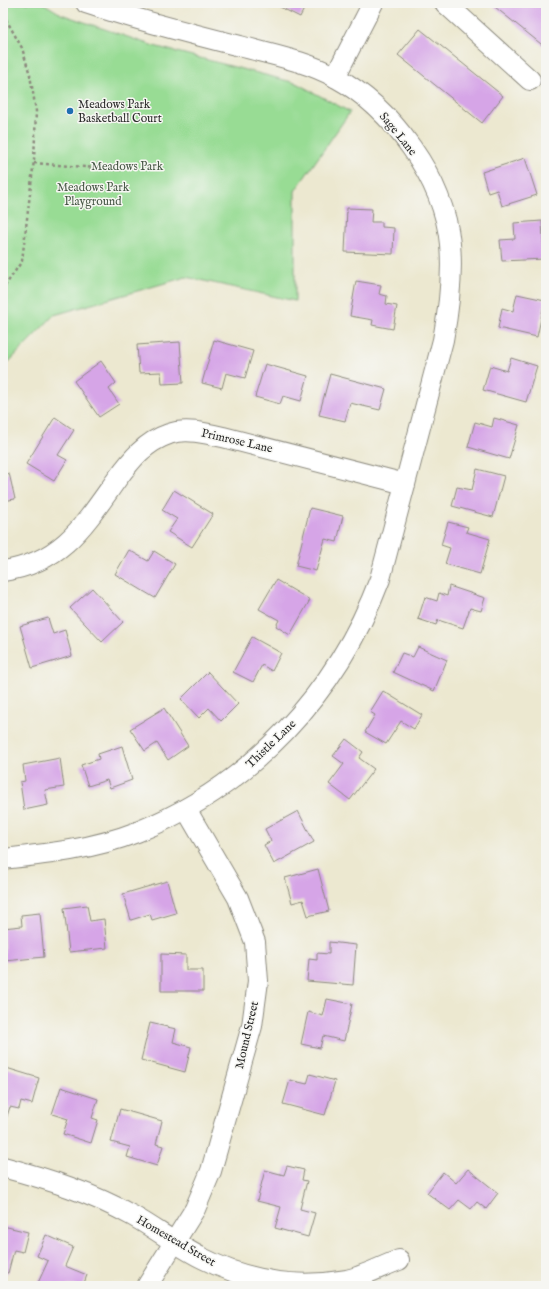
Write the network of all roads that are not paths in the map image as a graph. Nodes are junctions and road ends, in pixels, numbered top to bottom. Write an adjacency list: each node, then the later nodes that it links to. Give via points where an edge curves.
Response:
1 (86, 3): 4 (street, Sage Lane, via 127,17 304,64)
2 (374, 3): 4 (street)
3 (445, 3): 5 (street)
4 (335, 77): 6 (street, Sage Lane, via 366,98 409,144 442,206 450,242 449,304 443,340)
5 (530, 80)
6 (405, 484): 7 (street, Primrose Lane, via 223,436 196,431 170,433 148,444 132,459 81,530 63,547 21,569); 8 (street, Thistle Lane, via 391,542 368,611 329,678 284,734 258,758)
7 (3, 571)
8 (186, 809): 9 (street, Thistle Lane, via 136,832 84,848); 11 (street, Mound Street, via 238,898 254,942 258,982 252,1026 211,1171 195,1209)
9 (3, 859)
10 (3, 1167): 11 (street, Homestead Street, via 92,1195 133,1216)
11 (175, 1243): 12 (street, Homestead Street, via 237,1274 273,1282 307,1285 347,1280); 13 (street, Mound Street)
12 (399, 1260)
13 (147, 1286)

